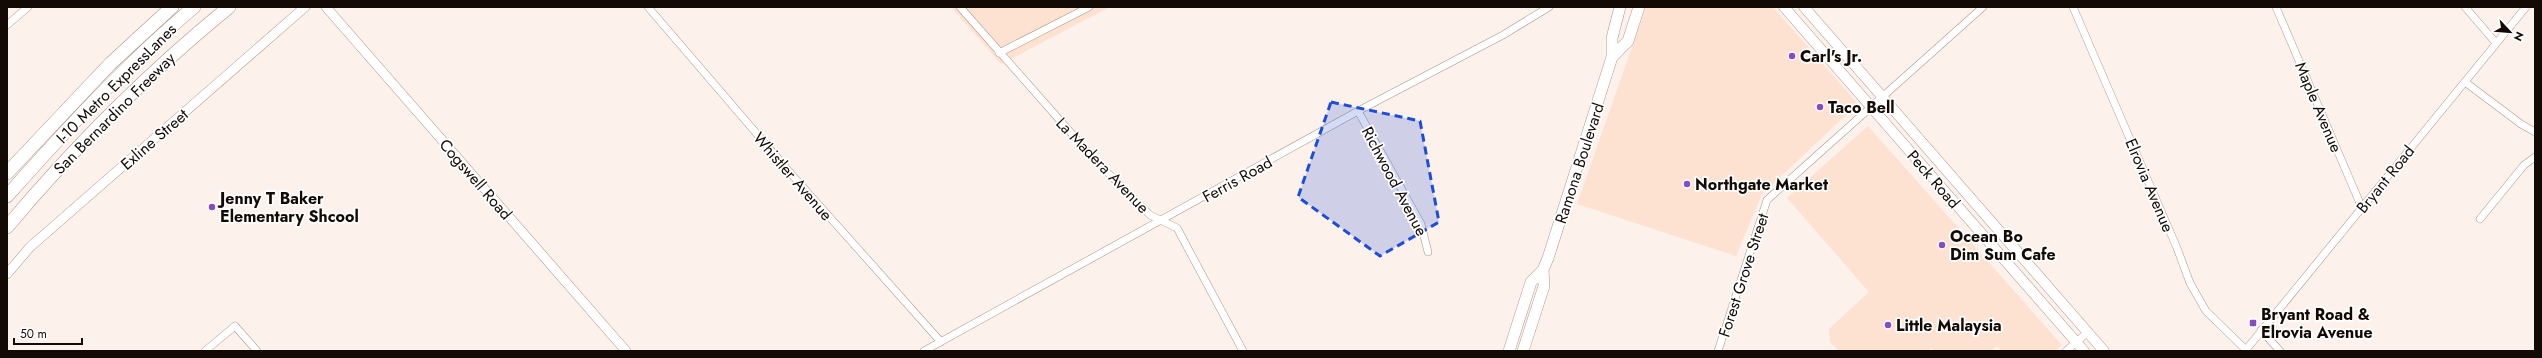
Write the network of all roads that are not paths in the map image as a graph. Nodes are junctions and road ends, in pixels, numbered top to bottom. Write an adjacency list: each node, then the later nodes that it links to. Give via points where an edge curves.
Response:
1 (28, 7): 20 (street)
2 (172, 7): 25 (highway)
3 (194, 7): 21 (highway, I-10 Metro ExpressLanes)
4 (229, 7): 38 (highway, San Bernardino Freeway, via 164,62 102,122)
5 (305, 7): 42 (street, Exline Street, via 30,247)
6 (326, 7): 50 (street, Cogswell Road)
7 (648, 7): 45 (street, Whistler Avenue, via 793,176)
8 (960, 7): 23 (street, La Madera Avenue)
9 (1089, 7): 23 (street)
10 (1549, 7): 29 (street, Ferris Road)
11 (1620, 7): 24 (main road, Ramona Boulevard, via 1612,38)
12 (1638, 7): 24 (main road, Ramona Boulevard, via 1628,41)
13 (1784, 7): 28 (main road, Peck Road)
14 (1804, 7): 27 (main road, Peck Road)
15 (1983, 7): 27 (street, Forest Grove Street)
16 (2073, 7): 47 (street, Elrovia Avenue, via 2190,283 2206,311)
17 (2276, 7): 34 (street, Maple Avenue)
18 (2465, 7): 22 (street)
19 (2526, 7): 22 (street, Bryant Road)
20 (7, 25)
21 (165, 32): 25 (highway); 33 (highway, I-10 Metro ExpressLanes, via 62,135)
22 (2496, 43): 26 (street, Bryant Road)
23 (999, 53): 35 (street, La Madera Avenue, via 1100,165 1150,215)
24 (1612, 57): 41 (main road, Ramona Boulevard)
25 (110, 64): 32 (highway)
26 (2465, 82): 30 (street); 34 (street, Bryant Road)
27 (1882, 96): 28 (street, Forest Grove Street); 37 (main road, Peck Road)
28 (1870, 106): 39 (main road, Peck Road); 55 (street, Forest Grove Street, via 1767,200)
29 (1358, 111): 35 (street, Ferris Road); 40 (street, Richwood Avenue, via 1420,224)
30 (2535, 132)
31 (2535, 157): 36 (street, via 2524,165)
32 (7, 173)
33 (7, 196)
34 (2362, 208): 43 (street, Bryant Road)
35 (1163, 219): 45 (street, Ferris Road); 52 (street, La Madera Avenue, via 1177,228)
36 (2480, 219)
37 (1993, 223): 39 (main road); 44 (main road, Peck Road)
38 (7, 227)
39 (1981, 234): 46 (main road, Peck Road)
40 (1428, 252)
41 (1543, 270): 53 (main road, Ramona Boulevard, via 1531,282); 54 (main road, Ramona Boulevard, via 1544,286)
42 (7, 274)
43 (2261, 330): 47 (street, Bryant Road); 59 (street)
44 (2088, 332): 46 (street); 58 (main road, Peck Road)
45 (941, 342): 51 (street, Ferris Road)
46 (2076, 342): 56 (street); 57 (main road, Peck Road)
47 (2245, 350)
48 (206, 351): 49 (street, via 234,326)
49 (257, 351)
50 (626, 351)
51 (924, 351)
52 (1243, 351)
53 (1509, 351)
54 (1523, 351)
55 (1718, 351)
56 (2066, 351)
57 (2084, 351)
58 (2104, 351)
59 (2280, 351)

